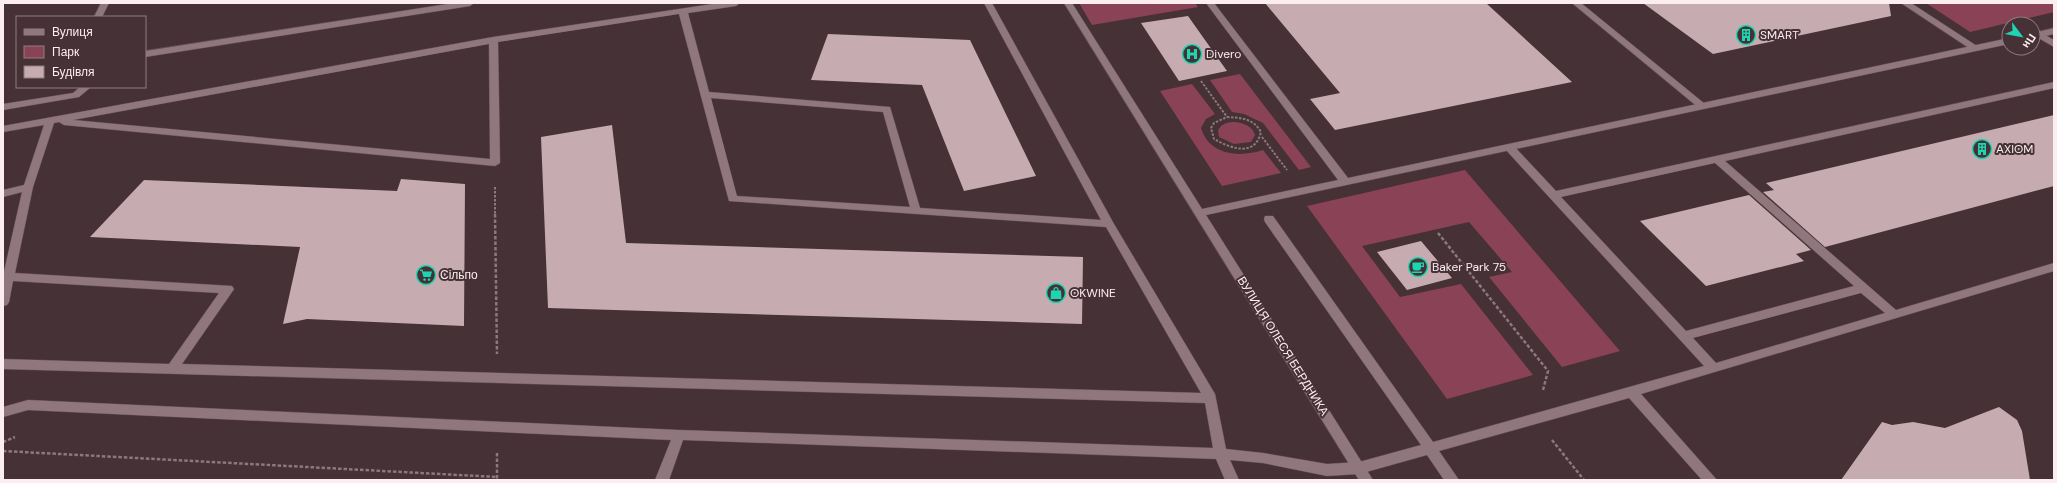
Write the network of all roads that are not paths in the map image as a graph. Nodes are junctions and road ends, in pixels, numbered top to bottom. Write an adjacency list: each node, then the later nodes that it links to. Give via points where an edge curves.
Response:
1 (105, 3): 10 (street)
2 (470, 3): 18 (street)
3 (736, 3): 9 (street)
4 (988, 3): 35 (street)
5 (1068, 3): 33 (street, ВУЛИЦЯ ОЛЕСЯ БЕРДНИКА)
6 (1210, 3): 28 (street)
7 (1576, 3): 22 (street)
8 (1905, 3): 17 (street)
9 (682, 11): 14 (street); 21 (street)
10 (98, 16)
11 (2054, 31): 12 (street)
12 (2041, 34)
13 (2041, 38): 16 (street)
14 (493, 40): 24 (street); 24 (street, via 495,163)
15 (2001, 42): 17 (street)
16 (2054, 44)
17 (1975, 48): 22 (street)
18 (146, 54)
19 (2054, 85): 27 (street)
20 (85, 88): 23 (street, via 76,95)
21 (706, 95): 32 (street, via 887,109); 32 (street, via 733,198)
22 (1702, 106): 26 (street)
23 (3, 107)
24 (50, 121): 25 (street); 29 (street)
25 (3, 129)
26 (1509, 147): 28 (street); 31 (street)
27 (1717, 159): 31 (street); 38 (street)
28 (1345, 182): 33 (street)
29 (28, 187): 30 (street); 37 (street)
30 (3, 194)
31 (1554, 195): 41 (street)
32 (916, 211): 35 (street)
33 (1200, 213): 51 (street, ВУЛИЦЯ ОЛЕСЯ БЕРДНИКА)
34 (1269, 219): 49 (street)
35 (1109, 224): 46 (street)
36 (2054, 267): 40 (street)
37 (9, 278): 39 (street); 44 (street, via 228,289)
38 (1864, 288): 40 (street); 41 (street)
39 (3, 302)
40 (1894, 315): 43 (street)
41 (1683, 336): 43 (street)
42 (3, 364): 44 (street)
43 (1713, 368): 45 (street)
44 (172, 369): 46 (street)
45 (1632, 392): 49 (street); 56 (street)
46 (1211, 398): 50 (street)
47 (3, 412): 48 (street, via 28,405)
48 (679, 435): 50 (street); 52 (street)
49 (1431, 450): 51 (street); 55 (street)
50 (1220, 454): 51 (street, via 1263,458 1327,470); 53 (street)
51 (1359, 468): 54 (street, ВУЛИЦЯ ОЛЕСЯ БЕРДНИКА)
52 (662, 480)
53 (1232, 480)
54 (1366, 480)
55 (1452, 480)
56 (1710, 480)

